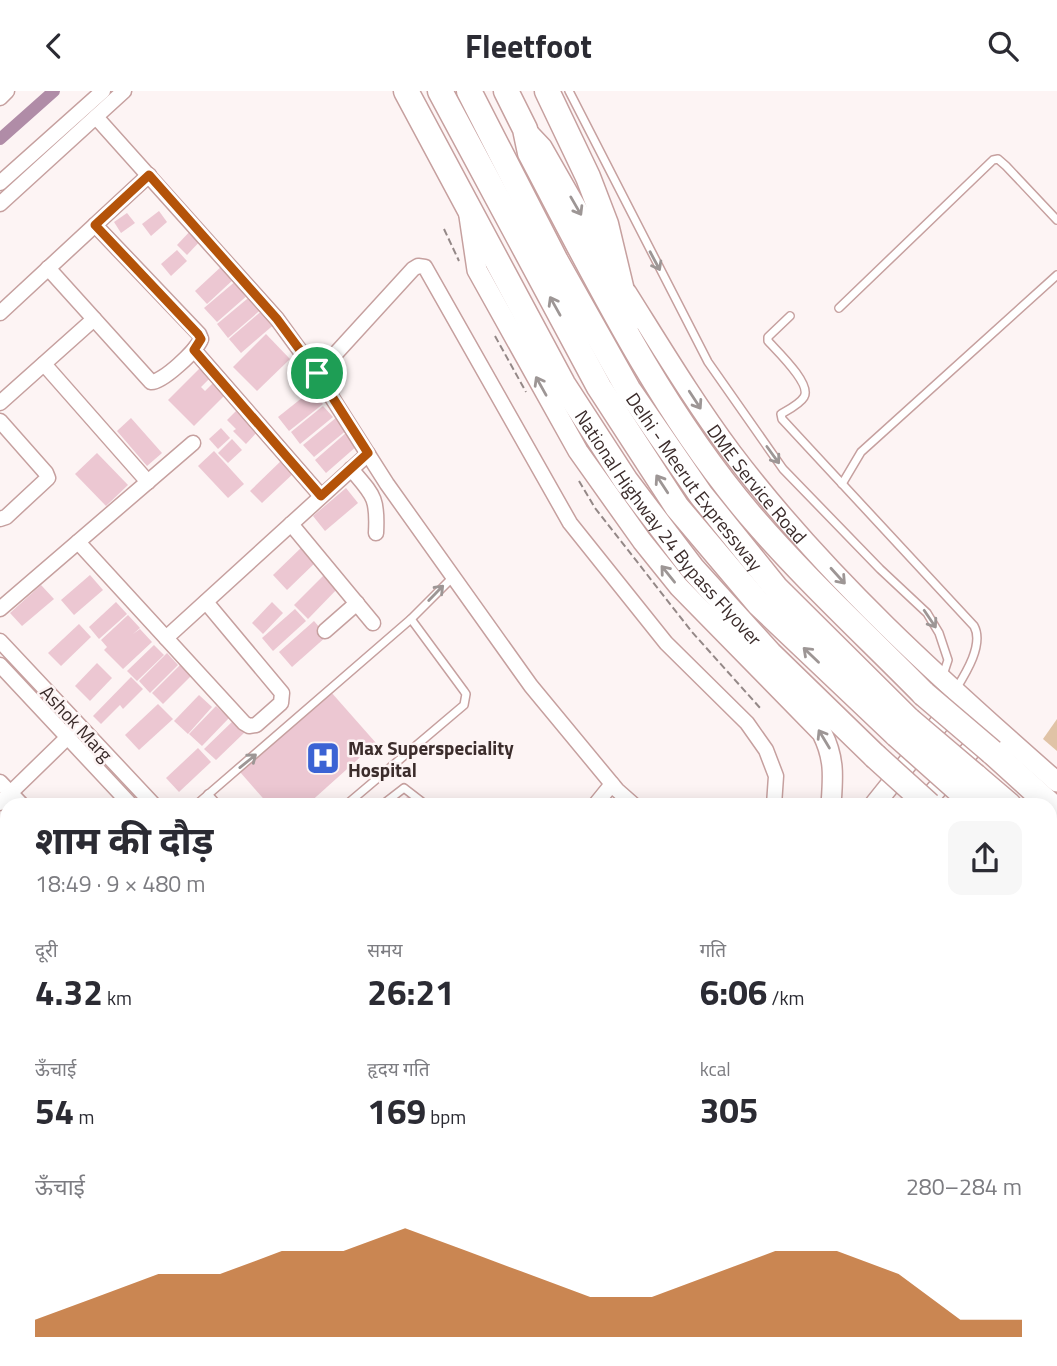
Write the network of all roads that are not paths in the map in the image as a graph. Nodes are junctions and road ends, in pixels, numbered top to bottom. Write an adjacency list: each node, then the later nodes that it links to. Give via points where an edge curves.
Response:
1 (7, 91): 11 (street)
2 (103, 91): 16 (street)
3 (124, 91): 12 (street)
4 (387, 91): 14 (highway)
5 (406, 91): 14 (highway)
6 (439, 91): 57 (highway, Delhi - Meerut Expressway, one-way to 6, via 758,604 677,507 599,387)
7 (469, 91): 57 (highway, Delhi - Meerut Expressway, via 628,389 701,495 776,588 890,704)
8 (506, 91): 13 (highway)
9 (547, 91): 23 (highway, via 607,223)
10 (569, 91): 54 (lane, one-way to 54, via 708,362 783,469 927,613 948,660)
11 (0, 97)
12 (96, 117): 15 (street); 17 (street)
13 (525, 129): 23 (main road, DME Service Road, one-way to 23, via 542,147); 30 (highway, via 530,153)
14 (442, 156): 18 (highway, National Highway 24 Bypass Flyover)
15 (149, 175): 20 (street); 31 (street, via 277,319)
16 (0, 183)
17 (0, 204)
18 (468, 205): 76 (main road, one-way to 18, via 831,752 822,733 678,587 578,451 477,269); 78 (highway, National Highway 24 Bypass Flyover, bridge, via 563,384 626,481 692,568 770,654)
19 (1057, 220): 24 (lane, via 1006,166 993,160)
20 (95, 225): 21 (street); 28 (street, via 198,334 200,344)
21 (48, 268): 25 (street); 27 (street)
22 (1057, 275): 38 (lane, via 861,452)
23 (619, 282): 30 (highway); 54 (main road, DME Service Road, one-way to 54, via 696,402 763,491 852,591)
24 (839, 309)
25 (0, 313)
26 (790, 316): 38 (lane, via 768,341 803,381 806,391 804,399 781,414 782,419)
27 (94, 319): 28 (street, via 150,382 160,381); 29 (street)
28 (194, 350): 39 (street)
29 (44, 364): 32 (street); 37 (street)
30 (647, 370): 81 (highway, bridge, via 751,515 795,563 924,694)
31 (317, 373): 35 (street); 75 (street, via 413,269 425,267 570,523 666,643 747,723 766,750 776,776)
32 (0, 403)
33 (0, 421): 40 (street, via 48,478)
34 (193, 443): 37 (street)
35 (368, 453): 36 (street); 44 (street)
36 (351, 468): 39 (street); 42 (street, via 375,501)
37 (148, 482): 43 (street)
38 (842, 484): 54 (lane, via 977,631 972,657)
39 (321, 496): 41 (street)
40 (0, 519)
41 (291, 524): 45 (street); 46 (street)
42 (376, 533)
43 (78, 542): 47 (street); 51 (street)
44 (453, 577): 48 (lane, one-way to 44); 61 (street, via 531,687)
45 (206, 602): 51 (street); 51 (street, via 280,690 281,703 256,725 246,725)
46 (357, 603): 49 (street); 50 (street)
47 (0, 609)
48 (411, 619): 63 (lane, one-way to 48); 69 (lane, via 466,699)
49 (373, 623)
50 (325, 631)
51 (166, 638)
52 (0, 641): 56 (street, Ashok Marg)
53 (0, 665): 58 (street, Ashok Marg)
54 (952, 689): 55 (main road, DME Service Road); 77 (main road)
55 (992, 725): 60 (main road, DME Service Road); 79 (main road)
56 (80, 727): 58 (street); 66 (street, Ashok Marg)
57 (903, 727): 62 (highway, Delhi - Meerut Expressway, bridge)
58 (67, 737): 64 (street); 65 (street, Ashok Marg)
59 (0, 782): 64 (street)
60 (1057, 782)
61 (614, 787): 72 (street); 73 (street); 74 (street)
62 (970, 791): 80 (highway, Delhi - Meerut Expressway)
63 (208, 794): 67 (lane); 68 (lane)
64 (5, 798)
65 (124, 798)
66 (147, 798)
67 (204, 798)
68 (212, 798)
69 (354, 798)
70 (391, 798): 71 (lane, via 404,788)
71 (417, 798)
72 (602, 798)
73 (620, 798)
74 (626, 798)
75 (774, 798)
76 (832, 798)
77 (879, 798)
78 (922, 798)
79 (929, 798)
80 (990, 798)
81 (1042, 798)

